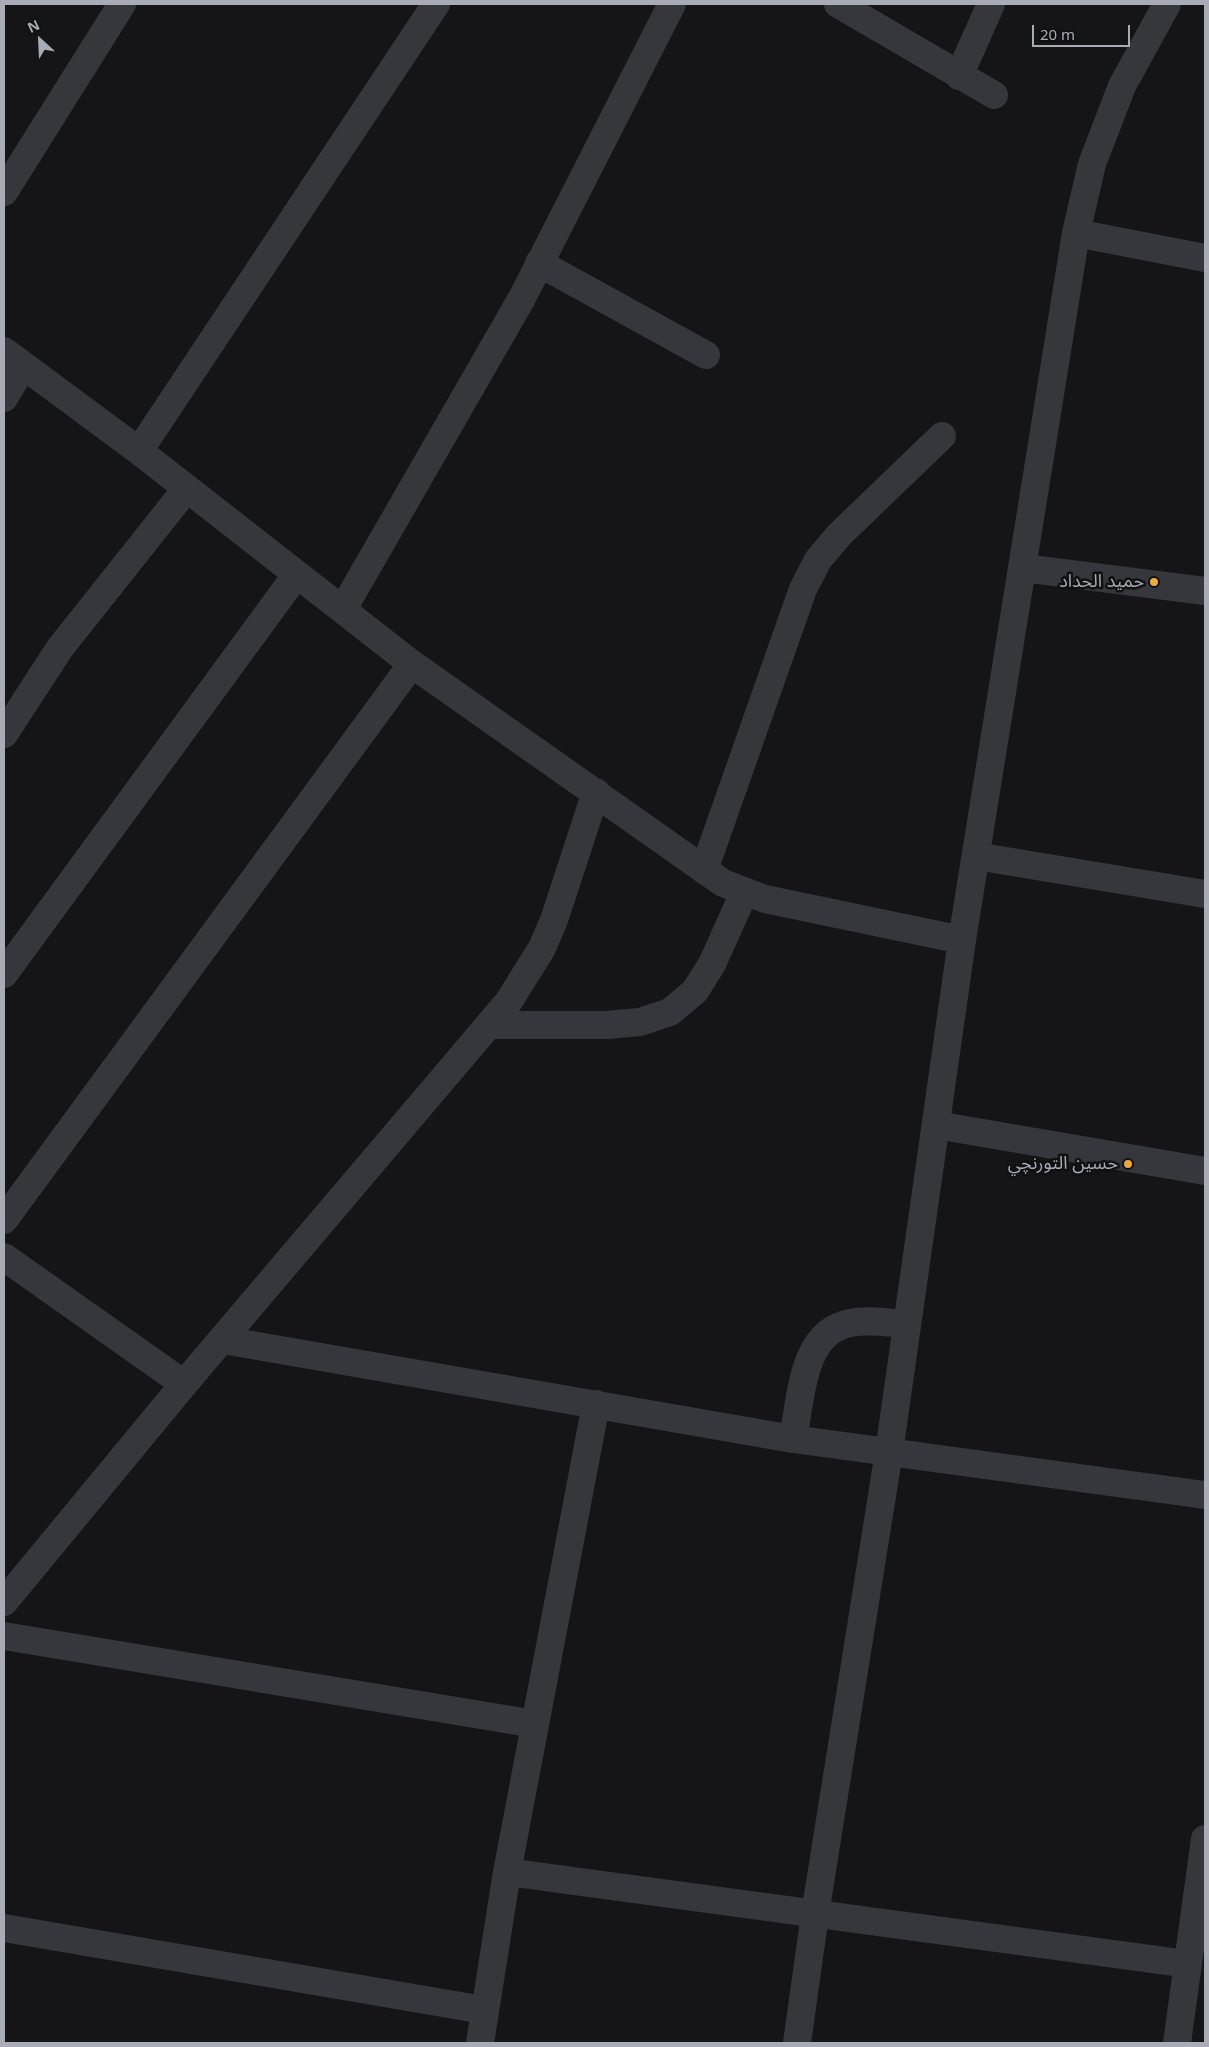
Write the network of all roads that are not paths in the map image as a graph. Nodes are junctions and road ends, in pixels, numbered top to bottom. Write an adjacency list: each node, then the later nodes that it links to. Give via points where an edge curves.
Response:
1 (122, 4): 9 (street)
2 (436, 4): 17 (street)
3 (672, 4): 12 (street)
4 (838, 4): 7 (street)
5 (991, 4): 7 (street)
6 (1167, 4): 10 (street, via 1122,86 1092,164)
7 (959, 76): 8 (street)
8 (994, 95)
9 (4, 192)
10 (1076, 233): 11 (street); 19 (street)
11 (1205, 258)
12 (539, 264): 13 (street); 22 (street)
13 (706, 355)
14 (13, 359): 15 (street); 17 (street)
15 (4, 398)
16 (942, 436): 27 (street, via 839,535 818,560 803,589)
17 (139, 451): 18 (street)
18 (186, 488): 20 (street); 24 (street, via 60,648)
19 (1023, 568): 21 (street); 26 (street)
20 (297, 574): 22 (street); 31 (street)
21 (1205, 591)
22 (343, 609): 23 (street)
23 (412, 664): 25 (street); 35 (street)
24 (4, 734)
25 (596, 792): 27 (street); 32 (street, via 542,948 513,995)
26 (976, 856): 29 (street); 30 (street)
27 (704, 870): 28 (street)
28 (744, 893): 30 (street); 32 (street, via 712,964 695,991 670,1012 640,1022 607,1025)
29 (1205, 894)
30 (962, 940): 33 (street)
31 (4, 974)
32 (489, 1025): 38 (street)
33 (936, 1125): 34 (street); 37 (street)
34 (1205, 1171)
35 (4, 1220)
36 (4, 1257): 39 (street)
37 (908, 1324): 41 (street, via 849,1323 820,1340 807,1370); 42 (street)
38 (223, 1340): 39 (street); 40 (street)
39 (184, 1384): 44 (street)
40 (596, 1404): 41 (street); 46 (street)
41 (793, 1439): 42 (street)
42 (889, 1452): 43 (street); 49 (street)
43 (1205, 1495)
44 (4, 1602)
45 (4, 1636): 46 (street)
46 (535, 1724): 48 (street)
47 (1205, 1839): 51 (street)
48 (507, 1872): 49 (street); 52 (street)
49 (815, 1914): 51 (street); 54 (street)
50 (4, 1928): 52 (street)
51 (1188, 1964): 55 (street)
52 (484, 2010): 53 (street)
53 (480, 2043)
54 (797, 2043)
55 (1177, 2043)

